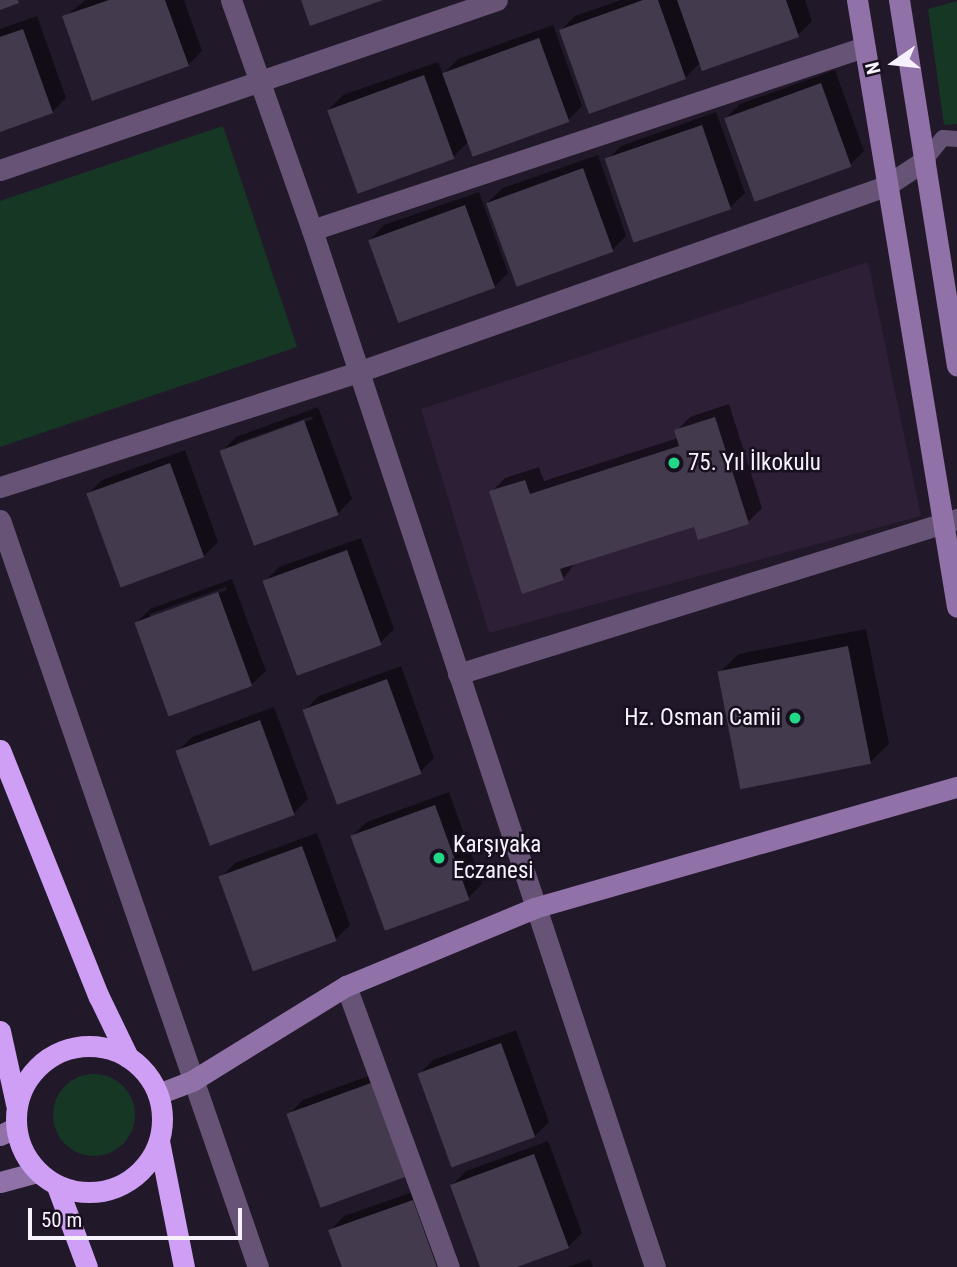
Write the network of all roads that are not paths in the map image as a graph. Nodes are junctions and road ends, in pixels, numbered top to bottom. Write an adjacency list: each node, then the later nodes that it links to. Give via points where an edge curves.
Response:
1 (231, 0): 6 (street)
2 (497, 0): 6 (street)
3 (857, 0): 5 (street)
4 (899, 0): 8 (street)
5 (864, 47): 10 (street); 11 (street)
6 (258, 82): 9 (street); 11 (street)
7 (957, 139): 8 (lane, via 943,138)
8 (925, 160): 10 (street); 12 (street)
9 (0, 170)
10 (886, 186): 13 (street); 16 (street)
11 (312, 230): 13 (street)
12 (957, 365)
13 (358, 372): 14 (street); 18 (street)
14 (0, 487)
15 (0, 520): 25 (street)
16 (950, 521): 17 (street); 18 (street)
17 (957, 607)
18 (458, 674): 21 (street)
19 (0, 750): 24 (highway, via 99,997)
20 (957, 787): 21 (street)
21 (534, 908): 22 (street); 37 (street)
22 (346, 986): 25 (street); 36 (street)
23 (0, 1031): 27 (highway)
24 (128, 1057): 26 (highway, via 146,1073); 27 (highway, via 106,1047 83,1045 60,1051 40,1063 24,1082)
25 (192, 1080): 26 (street); 35 (street)
26 (158, 1094): 29 (highway, via 162,1117)
27 (16, 1104): 28 (highway)
28 (8, 1132): 30 (highway)
29 (159, 1142): 32 (highway, via 148,1164 130,1181 107,1191 81,1193); 34 (highway)
30 (37, 1172): 31 (street); 32 (highway)
31 (0, 1182)
32 (57, 1186): 33 (highway)
33 (88, 1267)
34 (184, 1267)
35 (258, 1267)
36 (449, 1267)
37 (655, 1267)

